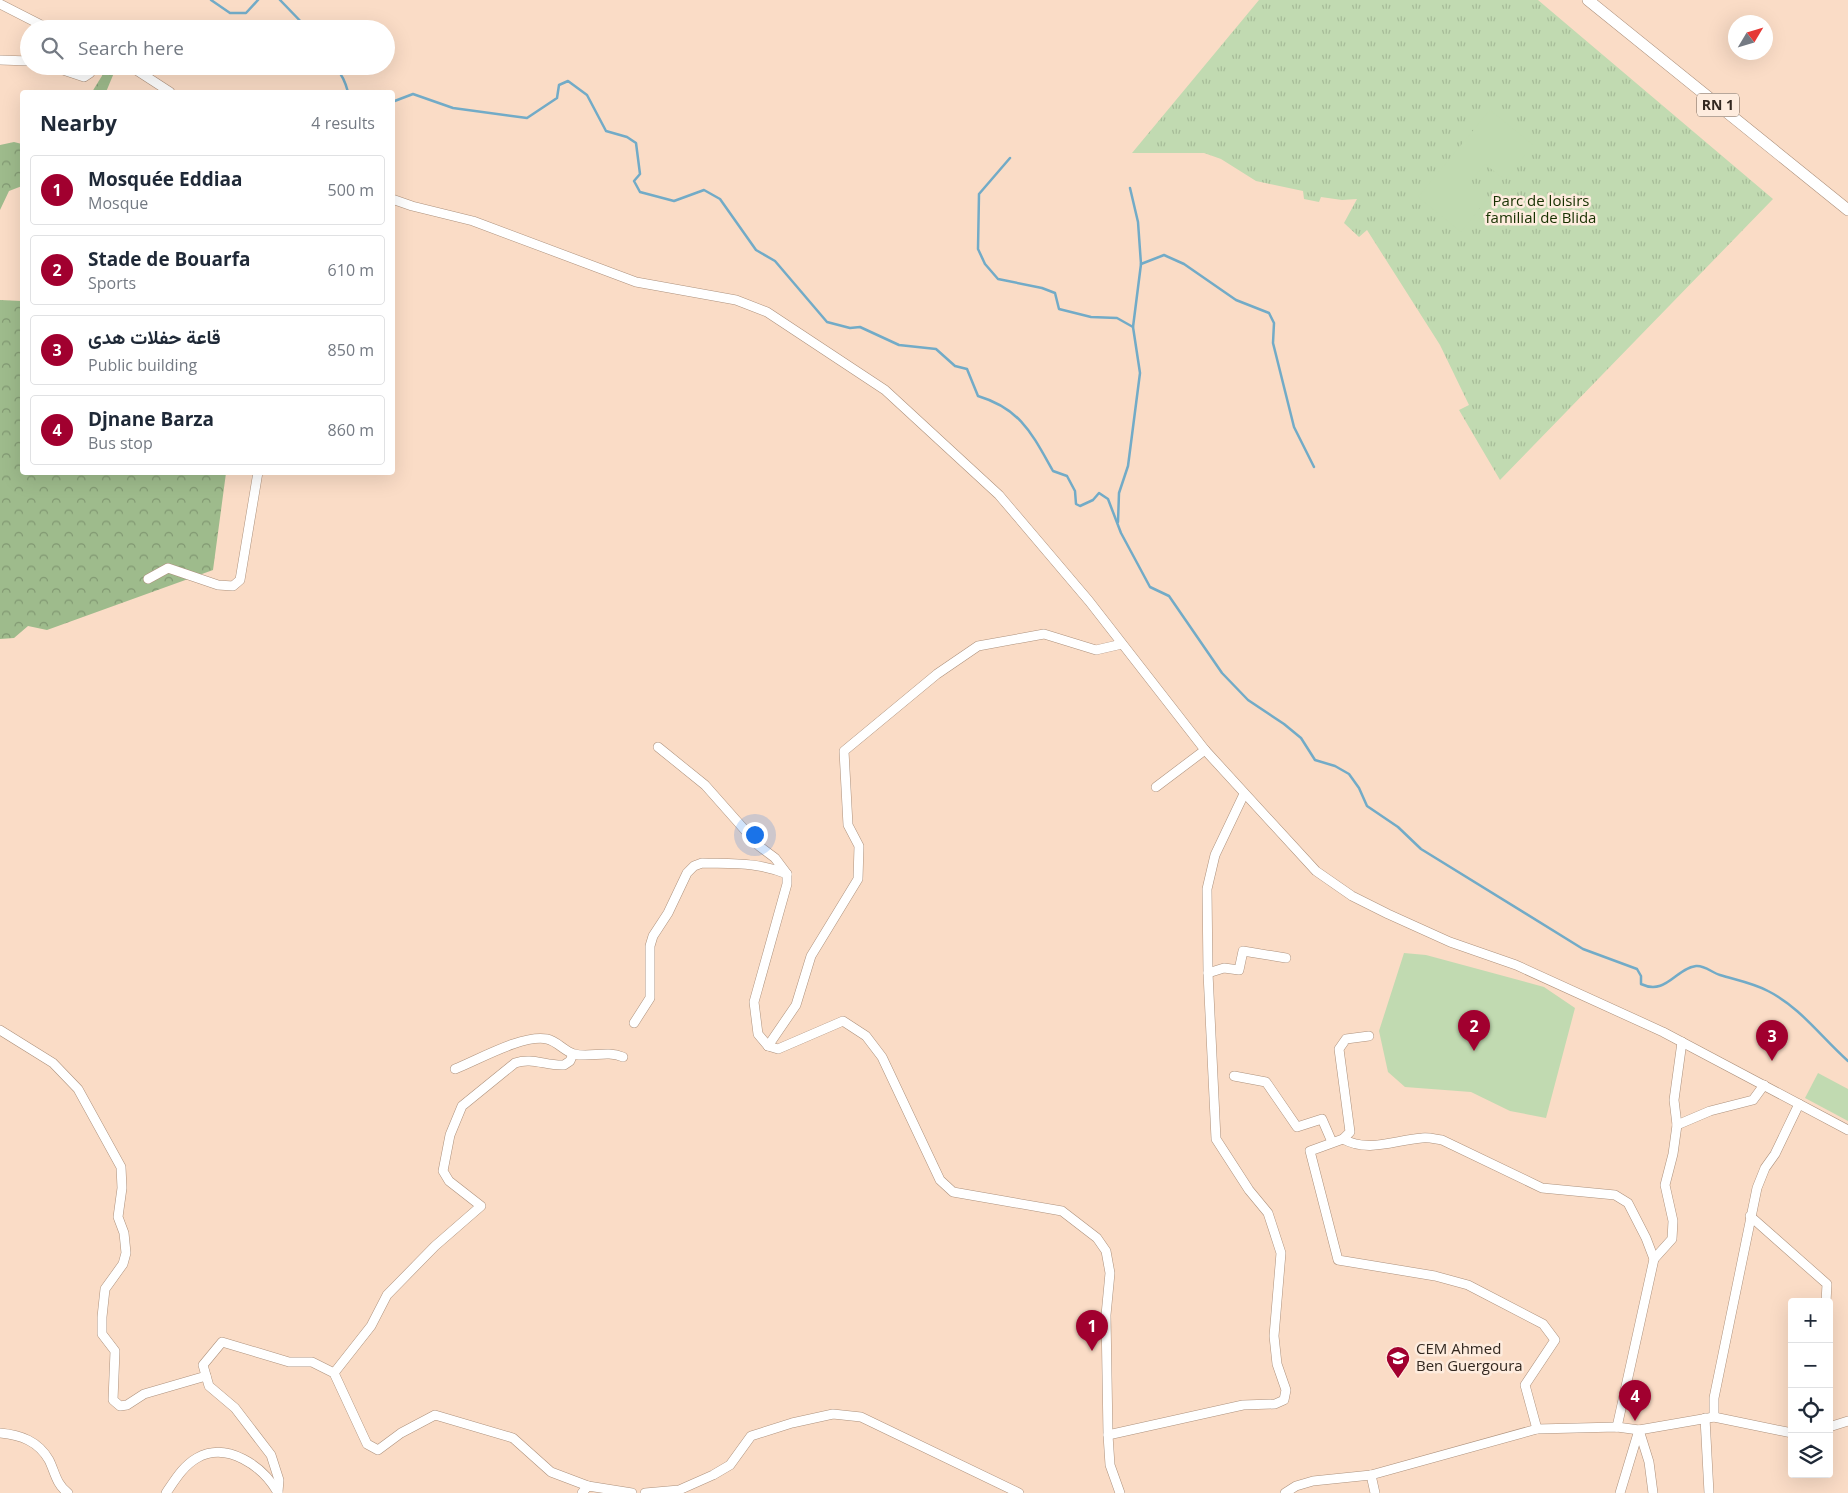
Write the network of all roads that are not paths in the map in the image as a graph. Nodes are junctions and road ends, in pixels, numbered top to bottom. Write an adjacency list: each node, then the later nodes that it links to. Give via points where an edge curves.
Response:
1 (1588, 0): 11 (main road, RN 1)
2 (1596, 0): 10 (main road, RN 1)
3 (0, 4): 4 (street)
4 (31, 20)
5 (0, 60): 6 (street)
6 (20, 61)
7 (144, 75): 8 (street)
8 (167, 90)
9 (395, 200): 14 (street, via 473,221 636,282 736,300 767,312 885,390 999,495)
10 (1848, 204)
11 (1848, 210)
12 (258, 475): 13 (street, via 240,580 233,586 218,585 168,568)
13 (148, 578)
14 (1122, 644): 16 (street); 26 (street, via 1096,650 1044,634 978,646 937,674 844,751 848,825 859,846 858,879 811,956 796,1005)
15 (658, 747): 19 (street, via 705,785)
16 (1205, 750): 17 (street); 18 (street)
17 (1156, 787)
18 (1244, 794): 21 (street, via 1215,855 1207,889); 25 (street, via 1316,871 1352,896 1450,942 1516,965)
19 (787, 874): 22 (street, via 757,864 702,863 694,866 653,936 650,946 650,998); 26 (street, via 754,1002 758,1034)
20 (1286, 958): 21 (street, via 1243,951 1239,970 1224,968)
21 (1208, 973): 50 (street, via 1216,1139 1268,1213 1281,1253 1274,1336 1277,1364 1286,1390 1284,1400 1275,1404 1243,1405)
22 (634, 1023)
23 (0, 1030): 41 (street, via 53,1063 78,1089 121,1167 118,1217 126,1252 106,1289 102,1317 102,1334 115,1351 113,1400 120,1406 128,1405 144,1394)
24 (1369, 1036): 35 (street, via 1346,1039 1339,1049 1350,1132)
25 (1682, 1042): 31 (street); 33 (street, via 1674,1100)
26 (768, 1046): 50 (street, via 778,1049 842,1021 866,1036 882,1057 940,1180 953,1192 1062,1211 1097,1238 1106,1251 1110,1273 1106,1315)
27 (573, 1054): 28 (street, via 613,1053); 29 (street, via 558,1043 534,1039); 40 (street, via 564,1065 556,1066 539,1060 515,1063 462,1106 450,1135 443,1171 449,1181 481,1206 387,1295 371,1326)
28 (623, 1057)
29 (455, 1069)
30 (1234, 1076): 36 (street, via 1266,1082 1297,1127 1322,1119)
31 (1764, 1085): 32 (street); 33 (street, via 1753,1100 1710,1111)
32 (1800, 1104): 34 (street); 37 (street, via 1765,1168)
33 (1677, 1125): 38 (street, via 1665,1185 1673,1221 1672,1239)
34 (1848, 1130)
35 (1343, 1139): 36 (street); 38 (street, via 1355,1146 1392,1144 1423,1137 1442,1140 1542,1188 1615,1195 1628,1203)
36 (1332, 1142): 46 (street, via 1310,1151 1338,1260 1435,1276 1468,1285 1543,1324 1555,1340 1525,1385)
37 (1750, 1216): 39 (street, via 1827,1284); 42 (street)
38 (1654, 1260): 45 (street)
39 (1826, 1298)
40 (334, 1373): 41 (street, via 312,1362 289,1362 222,1342 202,1365); 52 (street, via 367,1444 378,1450 400,1433 435,1415 513,1438 551,1472)
41 (206, 1376): 53 (street, via 210,1386 235,1408 271,1455 279,1480)
42 (1709, 1417): 47 (street); 48 (street); 64 (street)
43 (1848, 1421): 44 (street)
44 (1833, 1426)
45 (1616, 1427): 46 (street); 47 (street)
46 (1537, 1429): 51 (street)
47 (1639, 1430): 62 (street); 63 (street, via 1649,1462)
48 (1788, 1432)
49 (0, 1433): 54 (street, via 24,1437 38,1446 49,1461 54,1476)
50 (1108, 1435): 59 (street, via 1110,1465)
51 (1371, 1475): 60 (street, via 1313,1481); 61 (street)
52 (585, 1489): 56 (street)
53 (278, 1492): 55 (street, via 266,1474 249,1461 209,1452 179,1473)
54 (68, 1493)
55 (166, 1493)
56 (632, 1493)
57 (645, 1493): 58 (street, via 679,1490 713,1475 730,1465 752,1436 834,1414 861,1417)
58 (1019, 1493)
59 (1120, 1493)
60 (1285, 1493)
61 (1375, 1493)
62 (1620, 1493)
63 (1653, 1493)
64 (1709, 1493)

